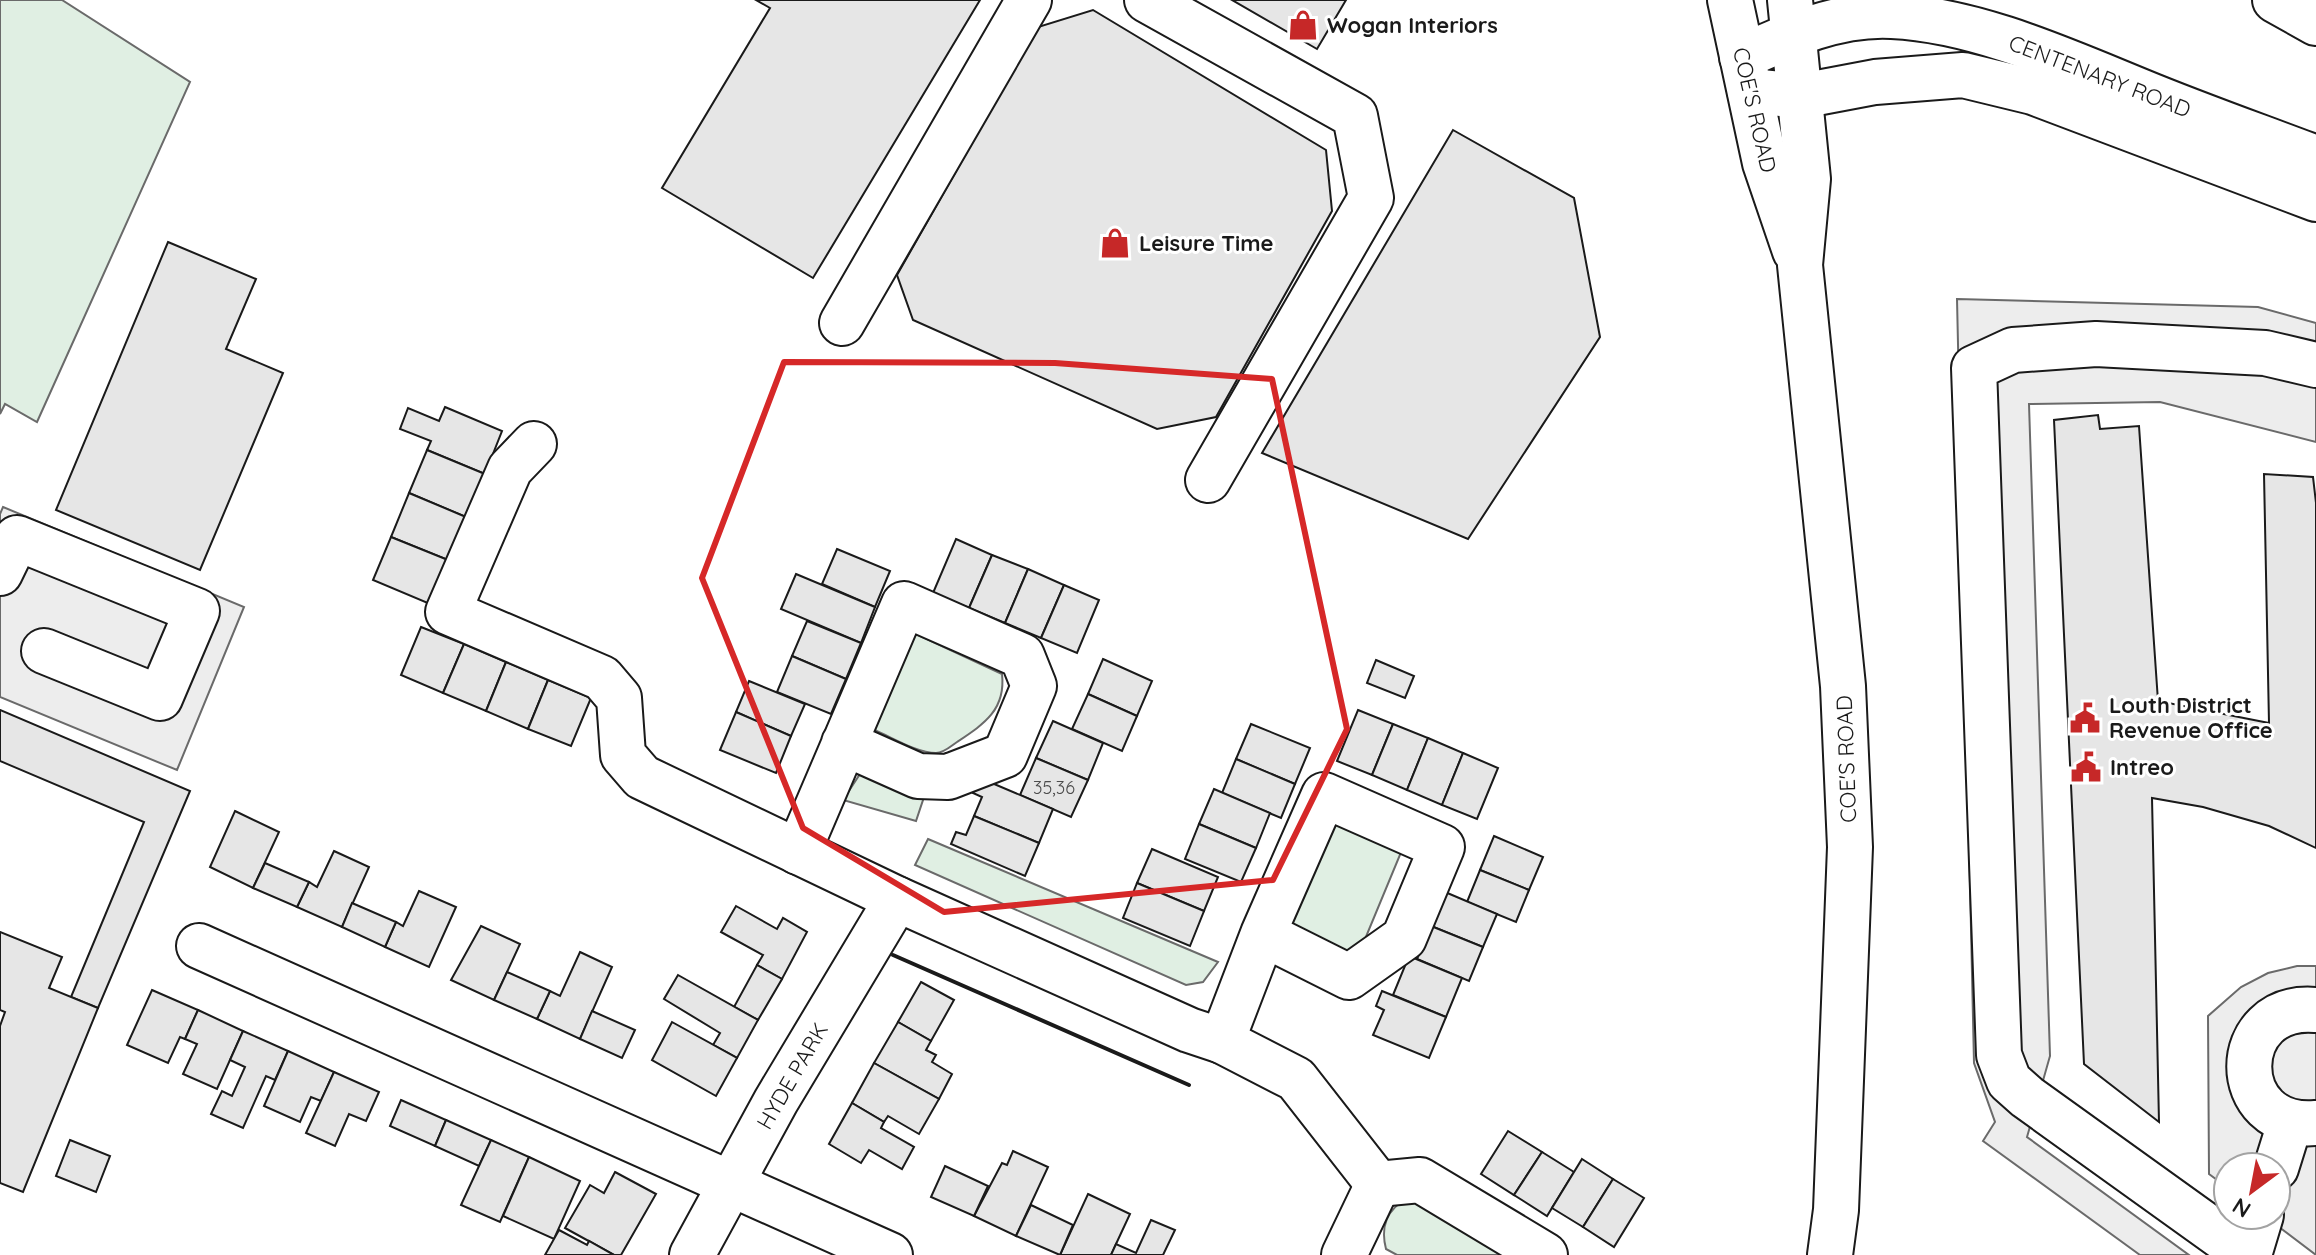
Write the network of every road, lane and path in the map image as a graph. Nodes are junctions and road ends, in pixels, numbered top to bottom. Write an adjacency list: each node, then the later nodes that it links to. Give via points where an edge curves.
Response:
1 (1029, 0): 13 (street)
2 (1147, 0): 16 (street, via 1355,116 1371,198)
3 (1730, 0): 8 (street, COE'S ROAD)
4 (2275, 0): 7 (street)
5 (1883, 8): 6 (street, CENTENARY ROAD, via 1828,22); 10 (street, CENTENARY ROAD, via 2058,55)
6 (1791, 17): 8 (street, CENTENARY ROAD); 9 (street, COE'S ROAD)
7 (2316, 23)
8 (1746, 74): 9 (street, CENTENARY ROAD); 12 (street, COE'S ROAD, via 1765,163)
9 (1801, 96): 11 (street, CENTENARY ROAD, via 1875,82 1963,75 2033,92); 12 (street, COE'S ROAD, via 1808,179)
10 (2316, 158)
11 (2316, 199)
12 (1800, 265): 35 (street, COE'S ROAD, via 1843,686 1850,847)
13 (842, 323)
14 (2316, 365): 36 (street, via 2265,353 2096,344 2013,350 1974,368 1999,1055 2009,1081)
15 (534, 444): 20 (street, via 510,469 448,612 602,678 619,698 623,755 642,777)
16 (1208, 480)
17 (0, 573): 18 (street, via 17,538 197,611 160,698)
18 (44, 651)
19 (844, 743): 19 (street, via 904,604 1022,656 1034,686 1005,755 948,777 918,776); 20 (street)
20 (798, 852): 21 (street)
21 (897, 899): 25 (street); 28 (street, HYDE PARK, via 776,1101)
22 (1263, 934): 25 (street)
23 (199, 946): 28 (street)
24 (2316, 1010): 26 (street, via 2281,1014 2264,1027 2248,1062 2250,1082 2264,1107)
25 (1222, 1041): 29 (street, via 1296,1079)
26 (2303, 1123): 27 (street)
27 (2286, 1151)
28 (733, 1184): 31 (street, HYDE PARK); 32 (street)
29 (1378, 1184): 33 (street); 34 (street, via 1420,1180)
30 (2256, 1231): 36 (street)
31 (692, 1255)
32 (890, 1255)
33 (1344, 1255)
34 (1545, 1255)
35 (1830, 1255)
36 (2248, 1255)

